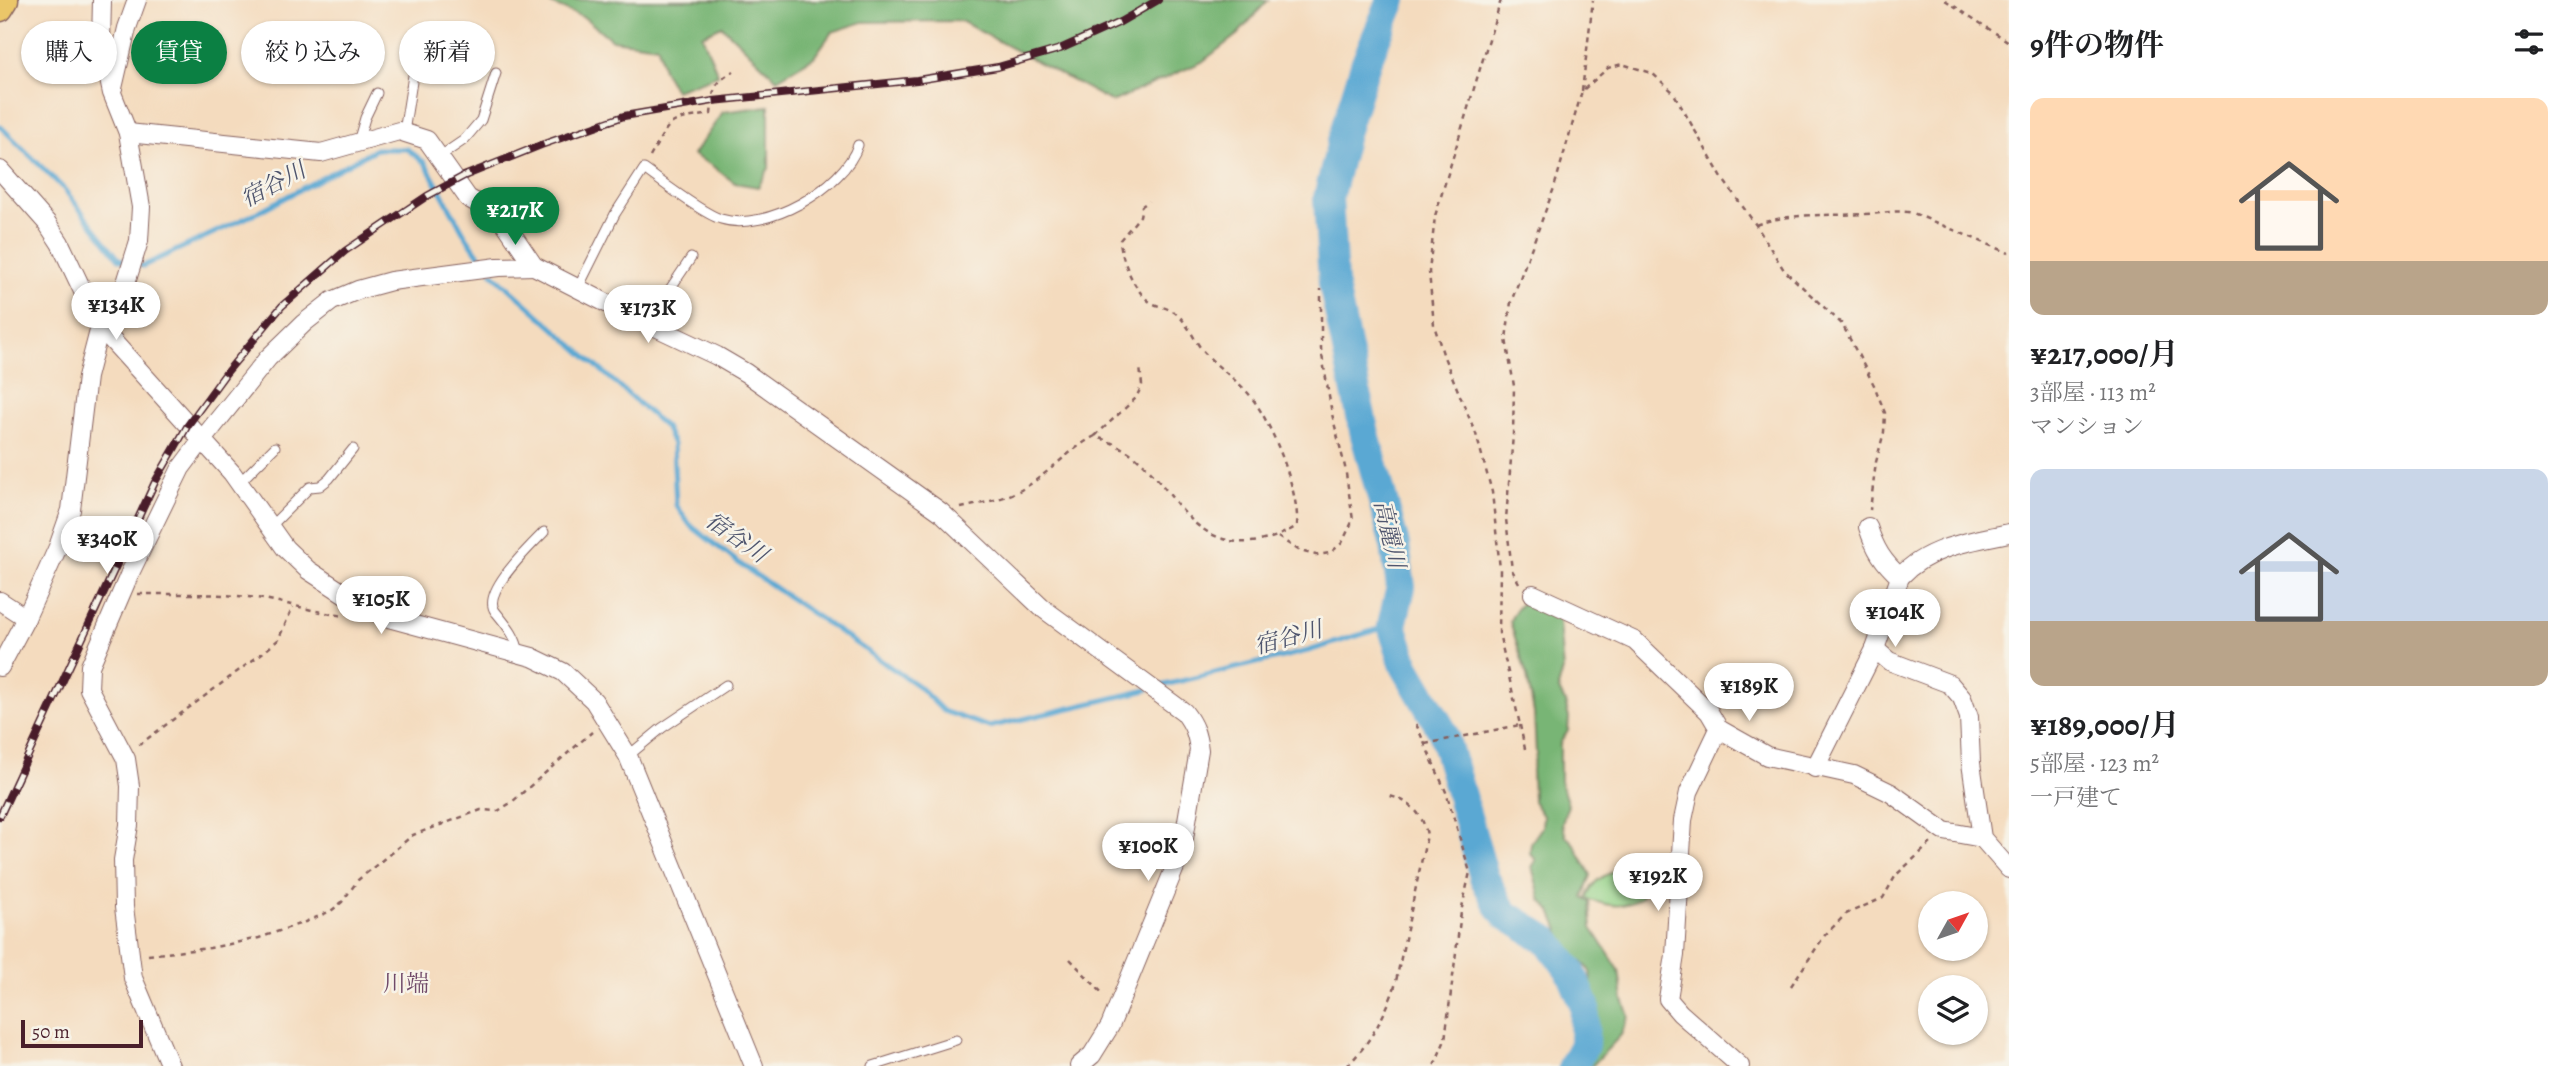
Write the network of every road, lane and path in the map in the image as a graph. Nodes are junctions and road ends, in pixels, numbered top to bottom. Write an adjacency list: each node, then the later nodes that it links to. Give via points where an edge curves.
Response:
1 (5, 0): 7 (main road)
2 (102, 0): 13 (street, via 102,43)
3 (137, 0): 13 (street)
4 (1501, 0): 56 (path, via 1435,216 1429,272 1434,325 1476,434 1492,492 1500,569 1499,633)
5 (1593, 0): 12 (path)
6 (1945, 0): 8 (path)
7 (0, 8)
8 (2009, 42)
9 (734, 71): 20 (path, via 712,92 711,114 668,125)
10 (496, 73): 19 (lane, via 481,120)
11 (412, 84): 15 (lane)
12 (1582, 91): 23 (path, via 1608,68 1622,64 1652,73 1673,92 1722,178); 45 (path, via 1554,188 1511,302 1506,339 1514,386 1506,519 1512,570 1517,582)
13 (112, 93): 16 (street)
14 (377, 93): 17 (lane)
15 (404, 132): 17 (street); 19 (street, via 427,140)
16 (128, 134): 17 (street, via 321,153); 30 (street, via 141,207 139,241 125,286)
17 (358, 144)
18 (858, 145): 20 (lane, via 854,158 825,188 767,218 740,223 718,219)
19 (439, 158): 26 (street, via 468,198 500,216)
20 (644, 169): 27 (lane, via 615,214)
21 (0, 170): 30 (street, via 60,243)
22 (1149, 201): 42 (path, via 1120,240 1121,250 1143,295 1181,317 1203,350 1247,392 1274,434 1297,517 1297,526)
23 (1756, 225): 24 (path, via 1774,218 1900,209); 39 (path, via 1784,270 1842,324 1885,413)
24 (2009, 253)
25 (691, 258): 29 (lane)
26 (534, 266): 27 (street); 33 (street, via 391,281 332,301 268,358)
27 (578, 288): 29 (street)
28 (1321, 289): 42 (path, via 1321,349 1353,520 1342,543 1330,553 1300,551)
29 (647, 323): 37 (street, via 746,373)
30 (100, 327): 33 (street); 49 (street, via 88,377 71,510)
31 (1140, 367): 32 (path, via 1142,385 1136,398)
32 (1095, 436): 37 (path, via 1012,494); 42 (path, via 1139,459 1197,524 1220,537 1249,544)
33 (202, 440): 36 (street); 44 (street, via 181,468)
34 (275, 447): 36 (lane)
35 (353, 449): 38 (lane, via 329,479 310,487)
36 (239, 483): 38 (street)
37 (941, 512): 70 (street, via 1041,607 1164,696 1193,723 1198,742 1196,773 1182,850)
38 (270, 527): 51 (street, via 308,570 386,617)
39 (1868, 527): 43 (street, via 1884,563)
40 (544, 532): 51 (lane, via 502,580 492,599)
41 (2009, 533): 43 (street, via 1926,556)
42 (1278, 537)
43 (1900, 577): 50 (street)
44 (121, 594): 47 (path, via 258,598); 60 (street, via 90,666 89,689)
45 (1533, 594): 57 (street, via 1634,641 1709,712)
46 (0, 601): 49 (street)
47 (293, 607): 48 (path); 60 (path, via 278,640)
48 (351, 616)
49 (26, 618): 52 (street)
50 (1875, 649): 62 (street); 65 (street, via 1889,661 1950,684 1962,698 1969,717)
51 (519, 653): 54 (street, via 563,672)
52 (0, 667)
53 (726, 685): 61 (lane)
54 (607, 720): 61 (street); 67 (path, via 498,811 481,810 413,835 358,880 331,911 259,938)
55 (1416, 724): 58 (path)
56 (1520, 725): 58 (path); 59 (path)
57 (1719, 729): 62 (street, via 1767,756); 78 (street, via 1689,792 1683,820 1668,999)
58 (1425, 744): 77 (path, via 1446,792 1470,872 1445,1040)
59 (1525, 749)
60 (123, 753): 67 (street, via 130,786 123,860)
61 (628, 756): 73 (street)
62 (1815, 768): 64 (street, via 1854,775 1876,785)
63 (1390, 796): 76 (path, via 1403,799 1418,812 1427,835 1388,1008)
64 (1944, 831): 65 (street); 69 (path, via 1896,874 1883,898 1846,914 1825,935)
65 (1982, 838): 66 (street)
66 (2009, 869)
67 (130, 957): 72 (street, via 133,978)
68 (1070, 960): 70 (path)
69 (1791, 986)
70 (1119, 1006): 75 (street, via 1092,1055)
71 (956, 1040): 74 (lane)
72 (170, 1066)
73 (754, 1066)
74 (873, 1066)
75 (1079, 1066)
76 (1347, 1066)
77 (1434, 1066)
78 (1740, 1066)

